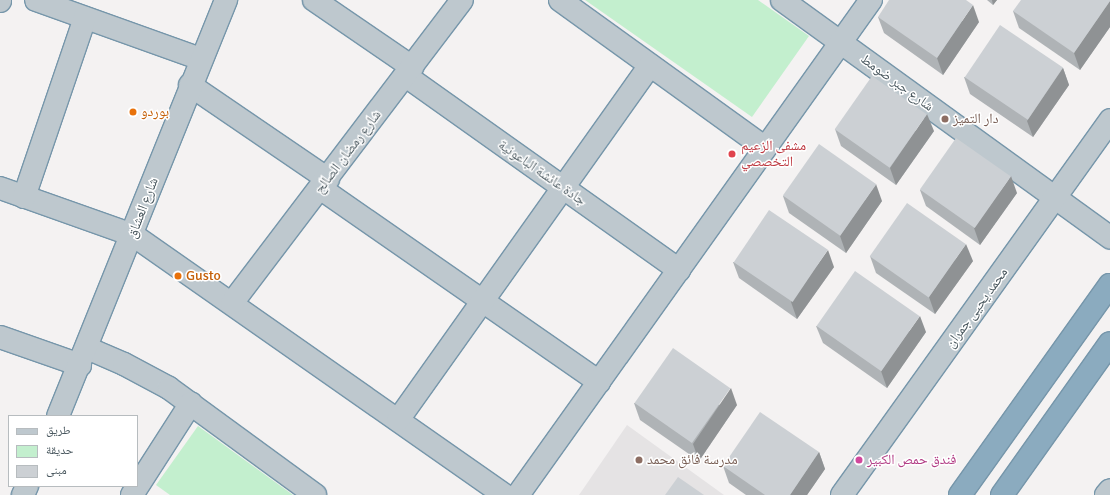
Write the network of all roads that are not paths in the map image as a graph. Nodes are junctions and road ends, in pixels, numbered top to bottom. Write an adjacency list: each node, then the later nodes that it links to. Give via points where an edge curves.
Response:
1 (36, 0): 8 (street)
2 (226, 0): 10 (street, شارع العشاق)
3 (314, 0): 12 (street, جادة عائشة الباعونية)
4 (462, 0): 12 (street, شارع رمضان الصالح)
5 (560, 0): 11 (street)
6 (782, 0): 9 (street, شارع جبر ضومط)
7 (871, 0): 9 (street)
8 (85, 18): 10 (street); 19 (street)
9 (841, 42): 15 (street); 20 (street, شارع جبر ضومط)
10 (201, 59): 13 (street, شارع العشاق)
11 (650, 65): 15 (street); 18 (street)
12 (409, 72): 16 (street, شارع رمضان الصالح); 18 (street, جادة عائشة الباعونية)
13 (190, 85): 16 (street); 21 (street, شارع العشاق)
14 (1110, 120): 20 (street, محمد يحيى جمران)
15 (765, 148): 23 (street)
16 (324, 183): 25 (street); 26 (street, شارع رمضان الصالح)
17 (0, 188): 19 (street)
18 (563, 188): 23 (street, جادة عائشة الباعونية); 25 (street)
19 (24, 196): 21 (street)
20 (1055, 199): 22 (street, شارع جبر ضومط); 39 (street, محمد يحيى جمران)
21 (133, 235): 26 (street); 29 (street, شارع العشاق)
22 (1110, 236)
23 (679, 270): 30 (street)
24 (1110, 284): 40 (highway)
25 (484, 302): 30 (street); 33 (street)
26 (232, 303): 33 (street)
27 (0, 337): 29 (street)
28 (1110, 343): 41 (highway)
29 (84, 357): 31 (street, via 146,375); 32 (street, شارع العشاق)
30 (599, 382): 38 (street)
31 (191, 403): 35 (street); 36 (street)
32 (58, 415)
33 (398, 420): 37 (street)
34 (1110, 490): 42 (street)
35 (138, 493)
36 (315, 495)
37 (504, 495)
38 (518, 495)
39 (842, 495)
40 (960, 495)
41 (1002, 495)
42 (1106, 495)

